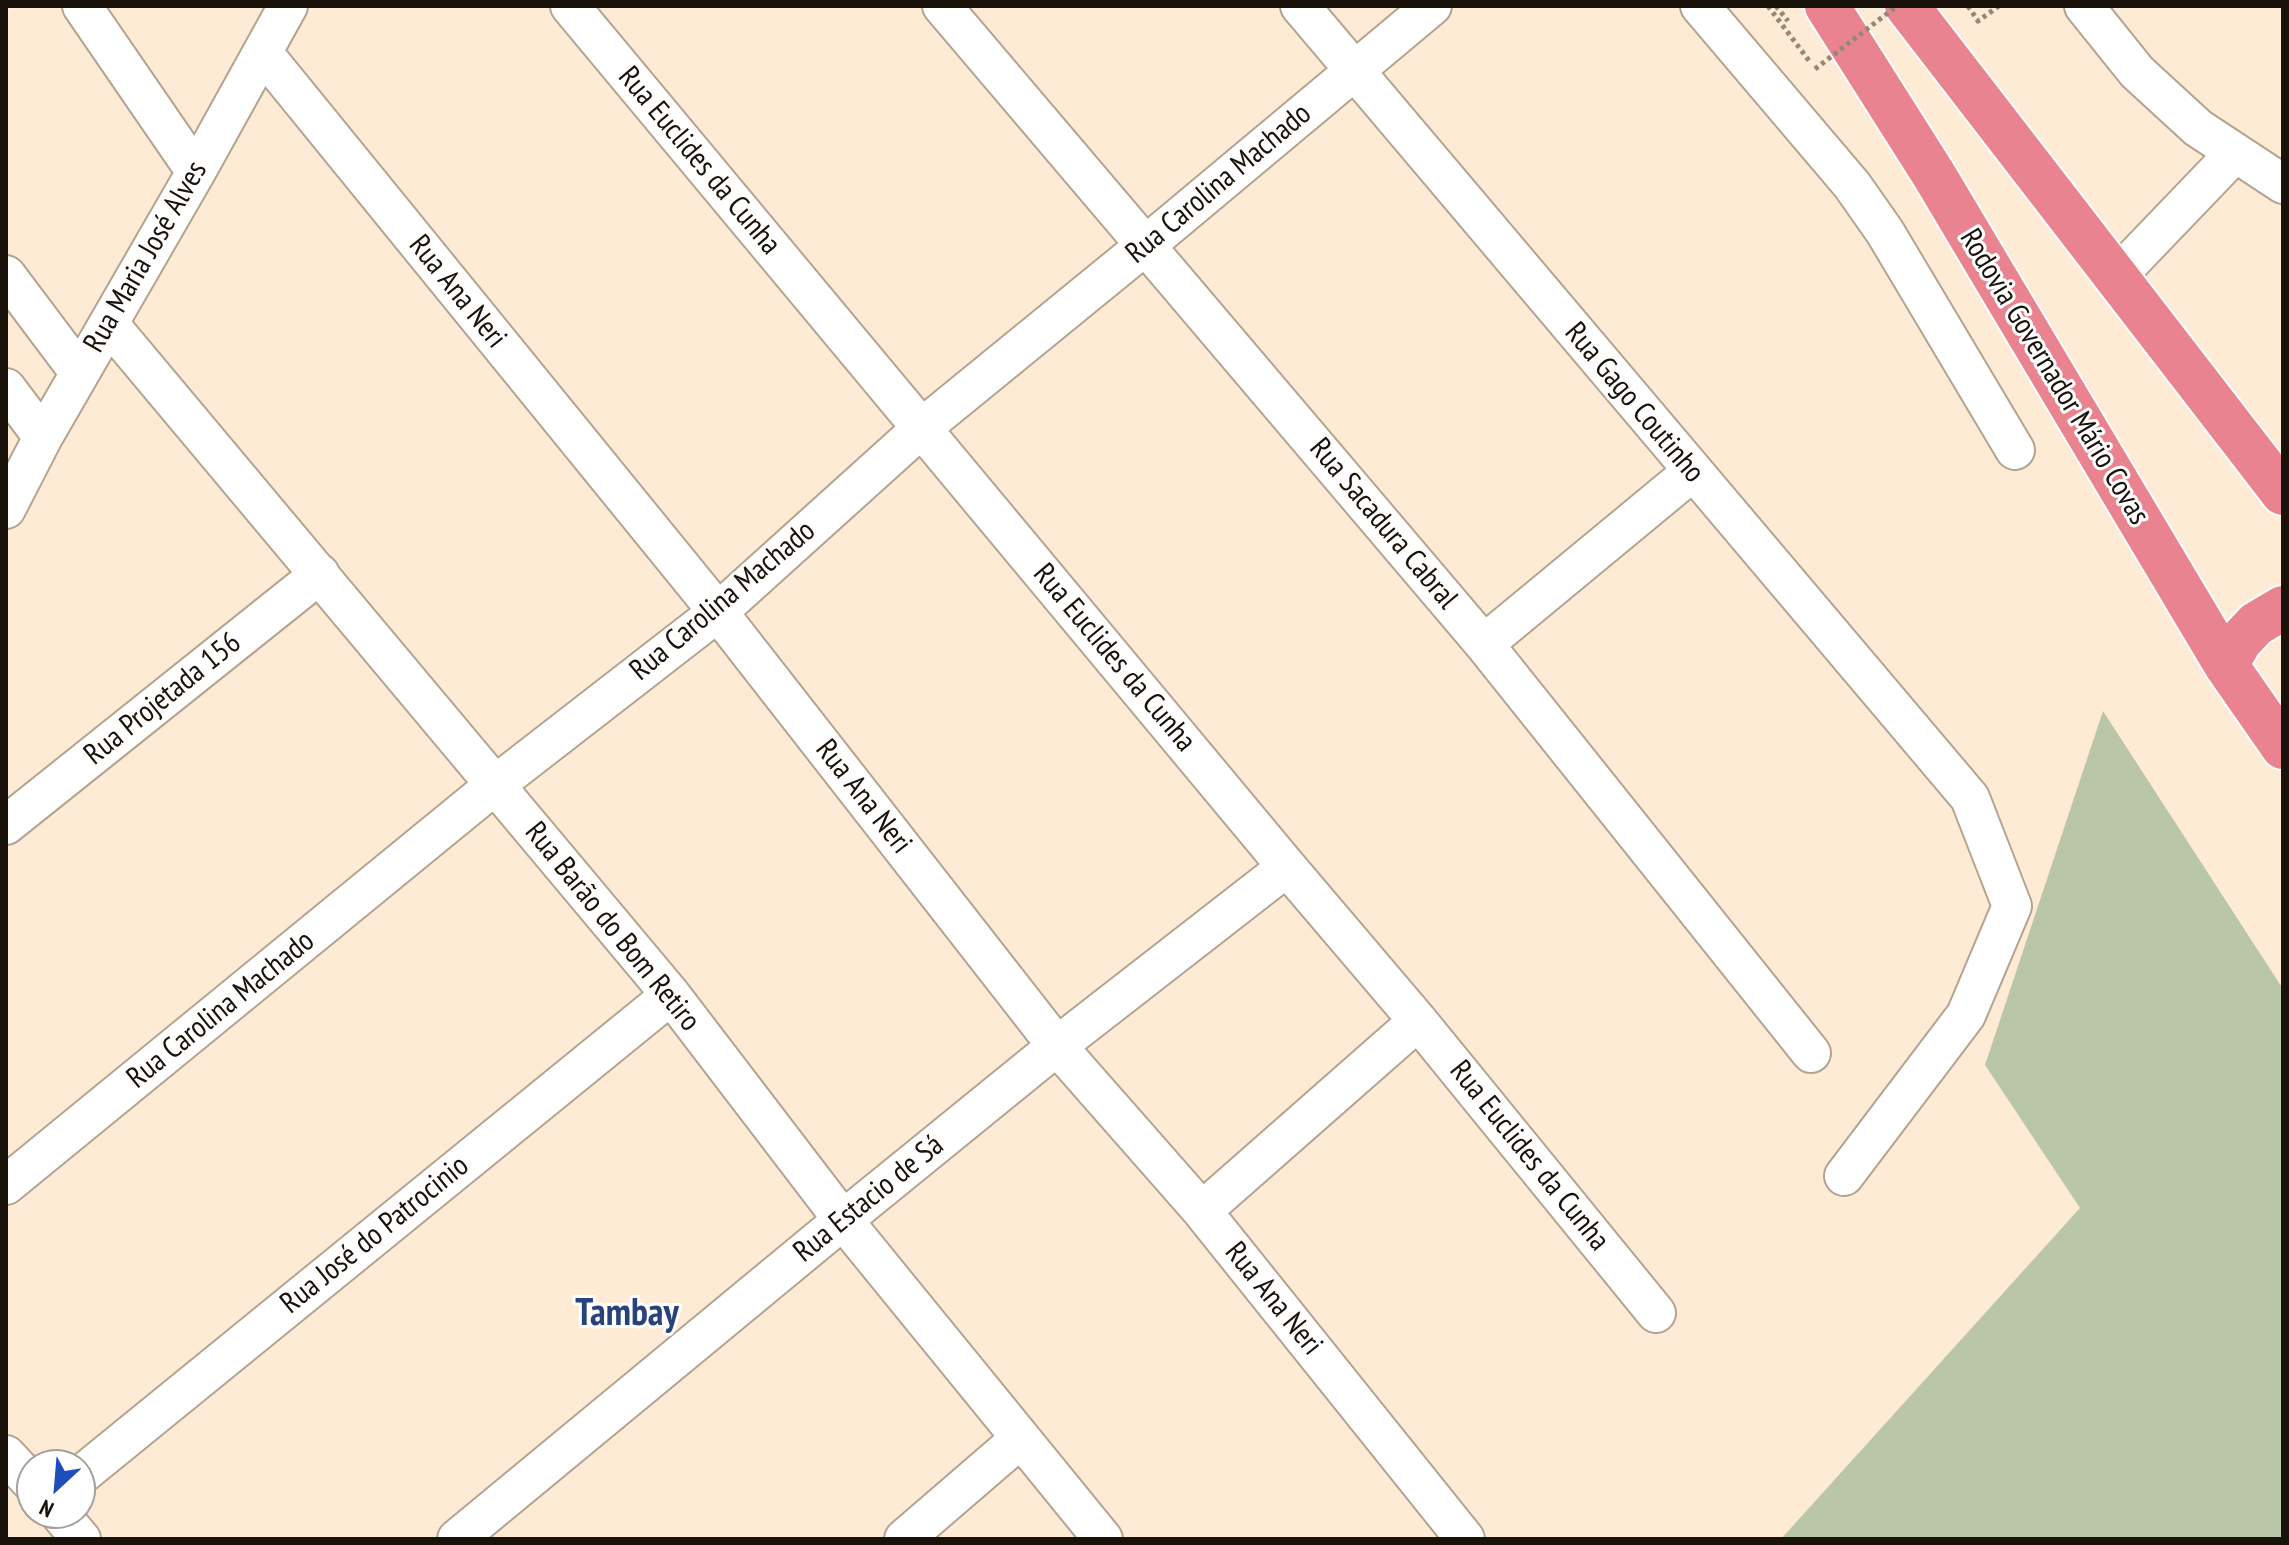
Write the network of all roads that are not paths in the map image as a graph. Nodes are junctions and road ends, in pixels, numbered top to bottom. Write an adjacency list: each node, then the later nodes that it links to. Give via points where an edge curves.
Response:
1 (82, 6): 14 (street)
2 (288, 6): 11 (street, Rua Maria José Alves)
3 (570, 6): 22 (street, Rua Euclides da Cunha)
4 (942, 6): 16 (street, Rua Sacadura Cabral)
5 (1300, 6): 12 (street, Rua Gago Coutinho)
6 (1432, 6): 12 (street, Rua Carolina Machado)
7 (1700, 6): 24 (street, via 1877,220)
8 (1827, 6): 32 (highway, Rodovia Governador Mário Covas, via 1934,175)
9 (1907, 6): 18 (highway)
10 (2084, 6): 13 (street, via 2137,72 2198,128)
11 (263, 53): 14 (street, Rua Maria José Alves); 30 (street, Rua Ana Neri)
12 (1355, 72): 16 (street, Rua Carolina Machado); 25 (street, Rua Gago Coutinho)
13 (2235, 153): 15 (street); 18 (street)
14 (196, 172): 19 (street, Rua Maria José Alves)
15 (2283, 184)
16 (1146, 245): 22 (street, Rua Carolina Machado); 31 (street, Rua Sacadura Cabral)
17 (6, 275): 20 (street)
18 (2116, 277): 26 (highway)
19 (109, 324): 20 (street, Rua Maria José Alves); 28 (street, Rua Barão do Bom Retiro)
20 (79, 372): 23 (street, Rua Maria José Alves)
21 (6, 388): 23 (street)
22 (923, 427): 30 (street, Rua Carolina Machado); 36 (street, Rua Euclides da Cunha)
23 (43, 437): 27 (street, Rua Maria José Alves)
24 (2015, 450)
25 (1692, 472): 31 (street); 41 (street, Rua Gago Coutinho, via 1970,798 2012,906 1966,1015)
26 (2283, 493)
27 (6, 509)
28 (320, 574): 34 (street, Rua Barão do Bom Retiro); 35 (street, Rua Projetada 156)
29 (2283, 608): 32 (highway, via 2256,624)
30 (718, 612): 34 (street, Rua Carolina Machado); 39 (street, Rua Ana Neri)
31 (1484, 644): 40 (street, Rua Sacadura Cabral)
32 (2226, 665): 33 (highway, Rodovia Governador Mário Covas)
33 (2283, 747)
34 (495, 785): 37 (street, Rua Barão do Bom Retiro); 42 (street, Rua Carolina Machado)
35 (6, 825)
36 (1287, 867): 38 (street, Rua Euclides da Cunha); 39 (street, Rua Estacio de Sá)
37 (671, 995): 44 (street, Rua Barão do Bom Retiro); 47 (street, Rua José do Patrocinio)
38 (1418, 1021): 43 (street); 45 (street, Rua Euclides da Cunha)
39 (1057, 1046): 43 (street, Rua Ana Neri); 44 (street, Rua Estacio de Sá)
40 (1811, 1053)
41 (1844, 1176)
42 (6, 1185)
43 (1202, 1211): 51 (street, Rua Ana Neri)
44 (843, 1220): 46 (street, Rua Barão do Bom Retiro); 48 (street, Rua Estacio de Sá)
45 (1656, 1313)
46 (1020, 1439): 49 (street); 50 (street, Rua Barão do Bom Retiro)
47 (96, 1463)
48 (457, 1539)
49 (904, 1539)
50 (1103, 1539)
51 (1465, 1539)

